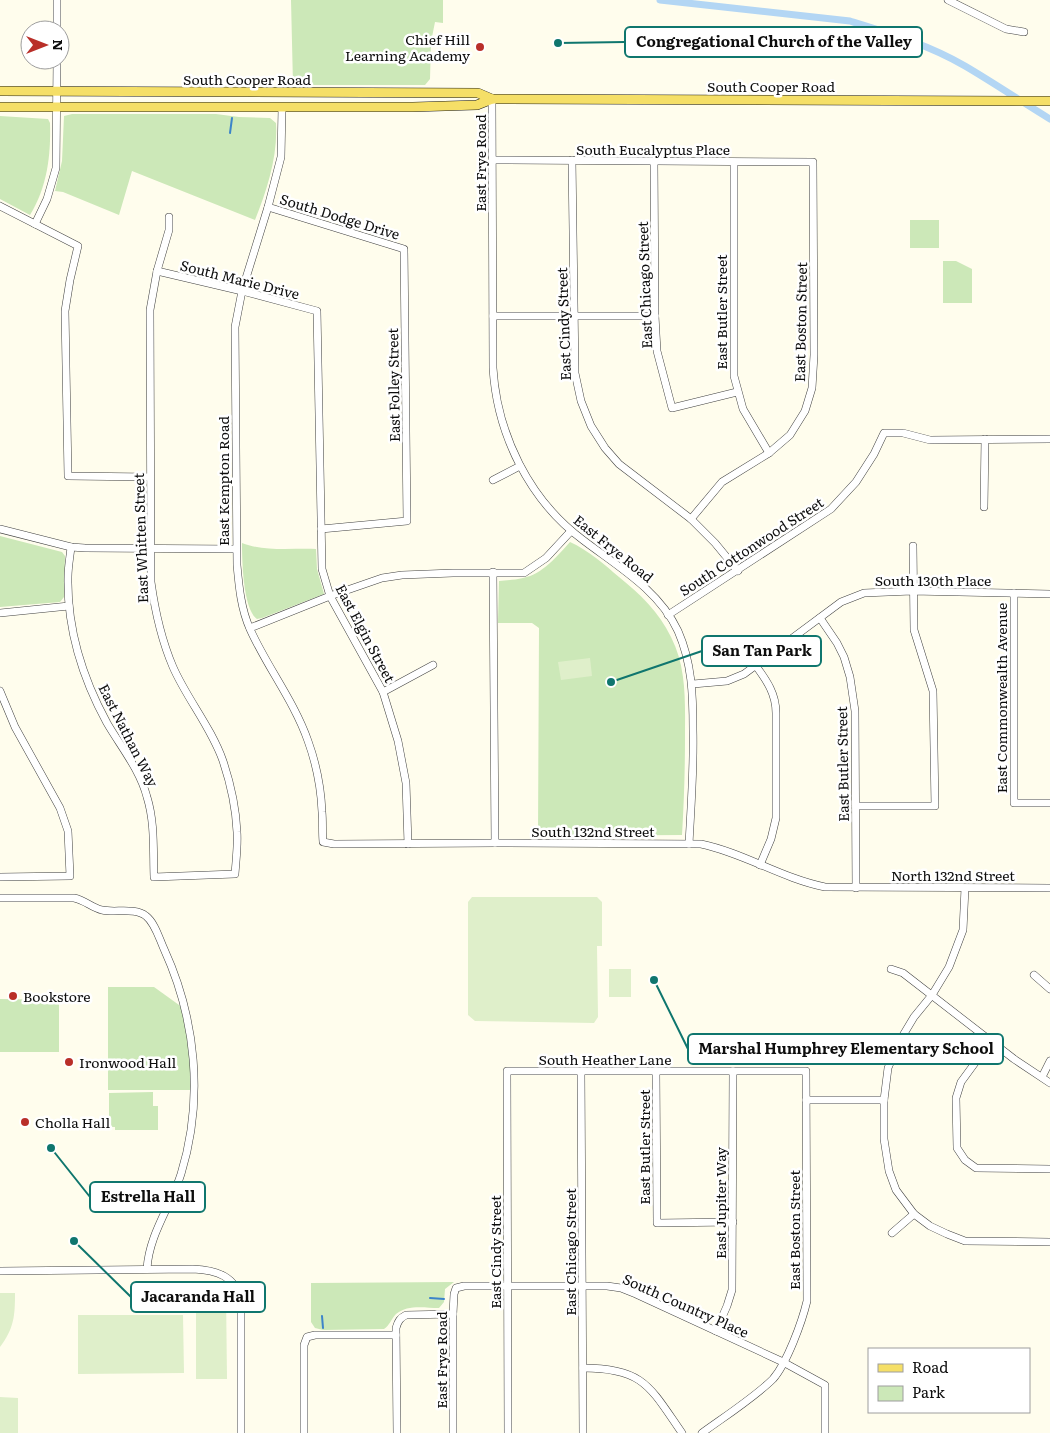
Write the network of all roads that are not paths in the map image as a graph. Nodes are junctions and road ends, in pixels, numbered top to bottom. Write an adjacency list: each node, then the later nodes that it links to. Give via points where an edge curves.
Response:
1 (57, 0): 3 (street)
2 (948, 0): 4 (street, via 1006,29)
3 (57, 20)
4 (1024, 32)
5 (57, 70): 7 (street)
6 (0, 91): 7 (main road, South Cooper Road)
7 (57, 91): 8 (main road, South Cooper Road); 14 (street)
8 (282, 93): 9 (main road, South Cooper Road); 15 (main road)
9 (438, 93): 10 (main road, South Cooper Road, via 478,93); 12 (main road)
10 (492, 99): 11 (main road, South Cooper Road); 12 (main road, South Cooper Road, via 477,105); 16 (street, East Frye Road)
11 (1050, 101)
12 (438, 106): 15 (main road, South Cooper Road)
13 (0, 107): 14 (main road, South Cooper Road)
14 (57, 107): 15 (main road, South Cooper Road); 24 (street, via 56,168)
15 (282, 108): 22 (street, East Kempton Road, via 281,157)
16 (492, 160): 17 (street, South Eucalyptus Place); 29 (street, East Frye Road)
17 (572, 160): 18 (street, South Eucalyptus Place); 30 (street, East Cindy Street)
18 (654, 160): 19 (street, South Eucalyptus Place); 31 (street, East Chicago Street)
19 (734, 162): 20 (street, South Eucalyptus Place); 32 (street, East Butler Street, via 734,376)
20 (813, 162): 35 (street, East Boston Street, via 812,388 805,411 790,435)
21 (0, 207): 24 (street)
22 (268, 207): 25 (street, South Dodge Drive); 27 (street, East Kempton Road)
23 (168, 217): 26 (street, East Whitten Street, via 168,230)
24 (35, 224): 37 (street, via 78,246 65,311 68,476)
25 (404, 249): 42 (street, East Folley Street, via 406,521)
26 (157, 271): 27 (street, South Marie Drive); 37 (street, East Whitten Street, via 150,310)
27 (242, 290): 28 (street, South Marie Drive); 46 (street, East Kempton Road, via 235,327)
28 (317, 311): 42 (street, East Elgin Street)
29 (493, 316): 30 (street); 36 (street, East Frye Road, via 497,404)
30 (574, 316): 31 (street); 40 (street, East Cindy Street, via 575,373 591,426 604,448 619,464)
31 (655, 316): 32 (street, East Chicago Street, via 657,351 672,408)
32 (737, 392): 35 (street, East Butler Street, via 748,420)
33 (985, 439): 34 (street); 39 (street); 48 (street, South Cottonwood Street, via 930,440 903,433 884,433 856,482 831,509)
34 (1050, 439)
35 (769, 453): 40 (street, East Boston Street, via 722,482)
36 (520, 466): 38 (street); 43 (street, East Frye Road, via 541,498)
37 (150, 477): 47 (street, East Whitten Street)
38 (493, 480)
39 (984, 507)
40 (691, 519): 48 (street, East Cindy Street)
41 (0, 528): 45 (street)
42 (321, 529): 53 (street, East Elgin Street, via 322,569)
43 (571, 531): 49 (street, via 546,558 524,573); 56 (street, East Frye Road, via 643,586)
44 (913, 546): 50 (street)
45 (71, 547): 47 (street); 54 (street, East Nathan Way)
46 (236, 549): 47 (street); 58 (street, East Kempton Road, via 239,593)
47 (150, 550): 72 (street, East Whitten Street, via 156,614 164,645 223,761 237,831 235,874)
48 (738, 571): 56 (street, South Cottonwood Street)
49 (493, 572): 53 (street, via 402,574); 67 (street)
50 (912, 591): 51 (street, South 130th Place); 57 (street, South 130th Place, via 859,595 841,602); 65 (street, via 914,630 933,690 935,806)
51 (1014, 593): 52 (street, South 130th Place); 64 (street, East Commonwealth Avenue, via 1014,804)
52 (1050, 594)
53 (330, 596): 58 (street); 63 (street, East Elgin Street)
54 (69, 606): 55 (street); 72 (street, East Nathan Way, via 77,651 92,694 147,796 153,831)
55 (0, 613)
56 (668, 615): 61 (street, East Frye Road, via 683,645)
57 (820, 618): 60 (street, South 130th Place); 65 (street, East Butler Street, via 844,657 852,687 856,711)
58 (250, 628): 66 (street, East Kempton Road, via 308,740 323,813)
59 (433, 666): 63 (street)
60 (756, 666): 61 (street, South 130th Place, via 727,681); 70 (street, via 776,703 776,818)
61 (693, 684): 69 (street, East Frye Road)
62 (0, 691): 71 (street, via 15,728 60,808 68,831 70,876)
63 (383, 692): 68 (street, East Elgin Street, via 398,741 406,783)
64 (1050, 803)
65 (856, 806): 73 (street, East Butler Street)
66 (323, 842): 68 (street, South 132nd Street)
67 (495, 843): 68 (street, South 132nd Street); 69 (street, South 132nd Street)
68 (408, 844)
69 (690, 844): 70 (street, South 132nd Street, via 725,850)
70 (760, 865): 73 (street, South 132nd Street, via 824,887)
71 (0, 876)
72 (154, 877)
73 (856, 888): 74 (street, North 132nd Street)
74 (966, 888): 75 (street, North 132nd Street); 80 (street, via 963,930 949,967)
75 (1050, 888)
76 (0, 898): 96 (street, via 74,898 100,910 140,912 152,923 172,968 186,1010 194,1067 190,1131 181,1174 151,1242)
77 (891, 969): 80 (street, via 903,972)
78 (1034, 975): 79 (street)
79 (1050, 989)
80 (932, 995): 81 (street); 90 (street, via 899,1042 888,1068)
81 (991, 1041): 87 (street); 91 (street, via 961,1082 956,1098 957,1148 976,1168)
82 (1050, 1061): 87 (street)
83 (581, 1071): 84 (street, South Heather Lane); 86 (street, South Heather Lane); 99 (street, East Chicago Street)
84 (656, 1071): 85 (street, South Heather Lane); 93 (street, East Butler Street, via 657,1223)
85 (733, 1071): 89 (street, East Boston Street, via 806,1071); 93 (street, East Jupiter Way)
86 (507, 1072): 98 (street, East Cindy Street)
87 (1042, 1077): 88 (street)
88 (1050, 1083)
89 (806, 1100): 90 (street); 104 (street, East Boston Street, via 807,1301)
90 (884, 1100): 92 (street, via 884,1139 889,1171 896,1190)
91 (1050, 1169)
92 (914, 1214): 94 (street); 95 (street, via 930,1226 965,1241)
93 (733, 1222): 102 (street, East Jupiter Way, via 732,1290)
94 (892, 1233)
95 (1050, 1242)
96 (147, 1269): 97 (street); 106 (street, via 211,1270 234,1283 241,1302)
97 (0, 1271)
98 (508, 1286): 99 (street, South Country Place); 100 (street, South Country Place); 110 (street, East Cindy Street)
99 (583, 1286): 102 (street, South Country Place, via 621,1288); 105 (street, East Chicago Street)
100 (456, 1288): 101 (street, East Frye Road)
101 (453, 1314): 103 (street, via 406,1315 397,1322); 109 (street, East Frye Road)
102 (716, 1331): 104 (street, South Country Place)
103 (396, 1335): 107 (street, via 307,1337 304,1345); 108 (street)
104 (784, 1362): 113 (street, East Boston Street, via 766,1385); 114 (street, via 825,1385)
105 (583, 1368): 111 (street, East Chicago Street); 112 (street, via 620,1371 636,1378 652,1391)
106 (241, 1433)
107 (304, 1433)
108 (397, 1433)
109 (453, 1433)
110 (508, 1433)
111 (583, 1433)
112 (682, 1433)
113 (702, 1433)
114 (825, 1433)

